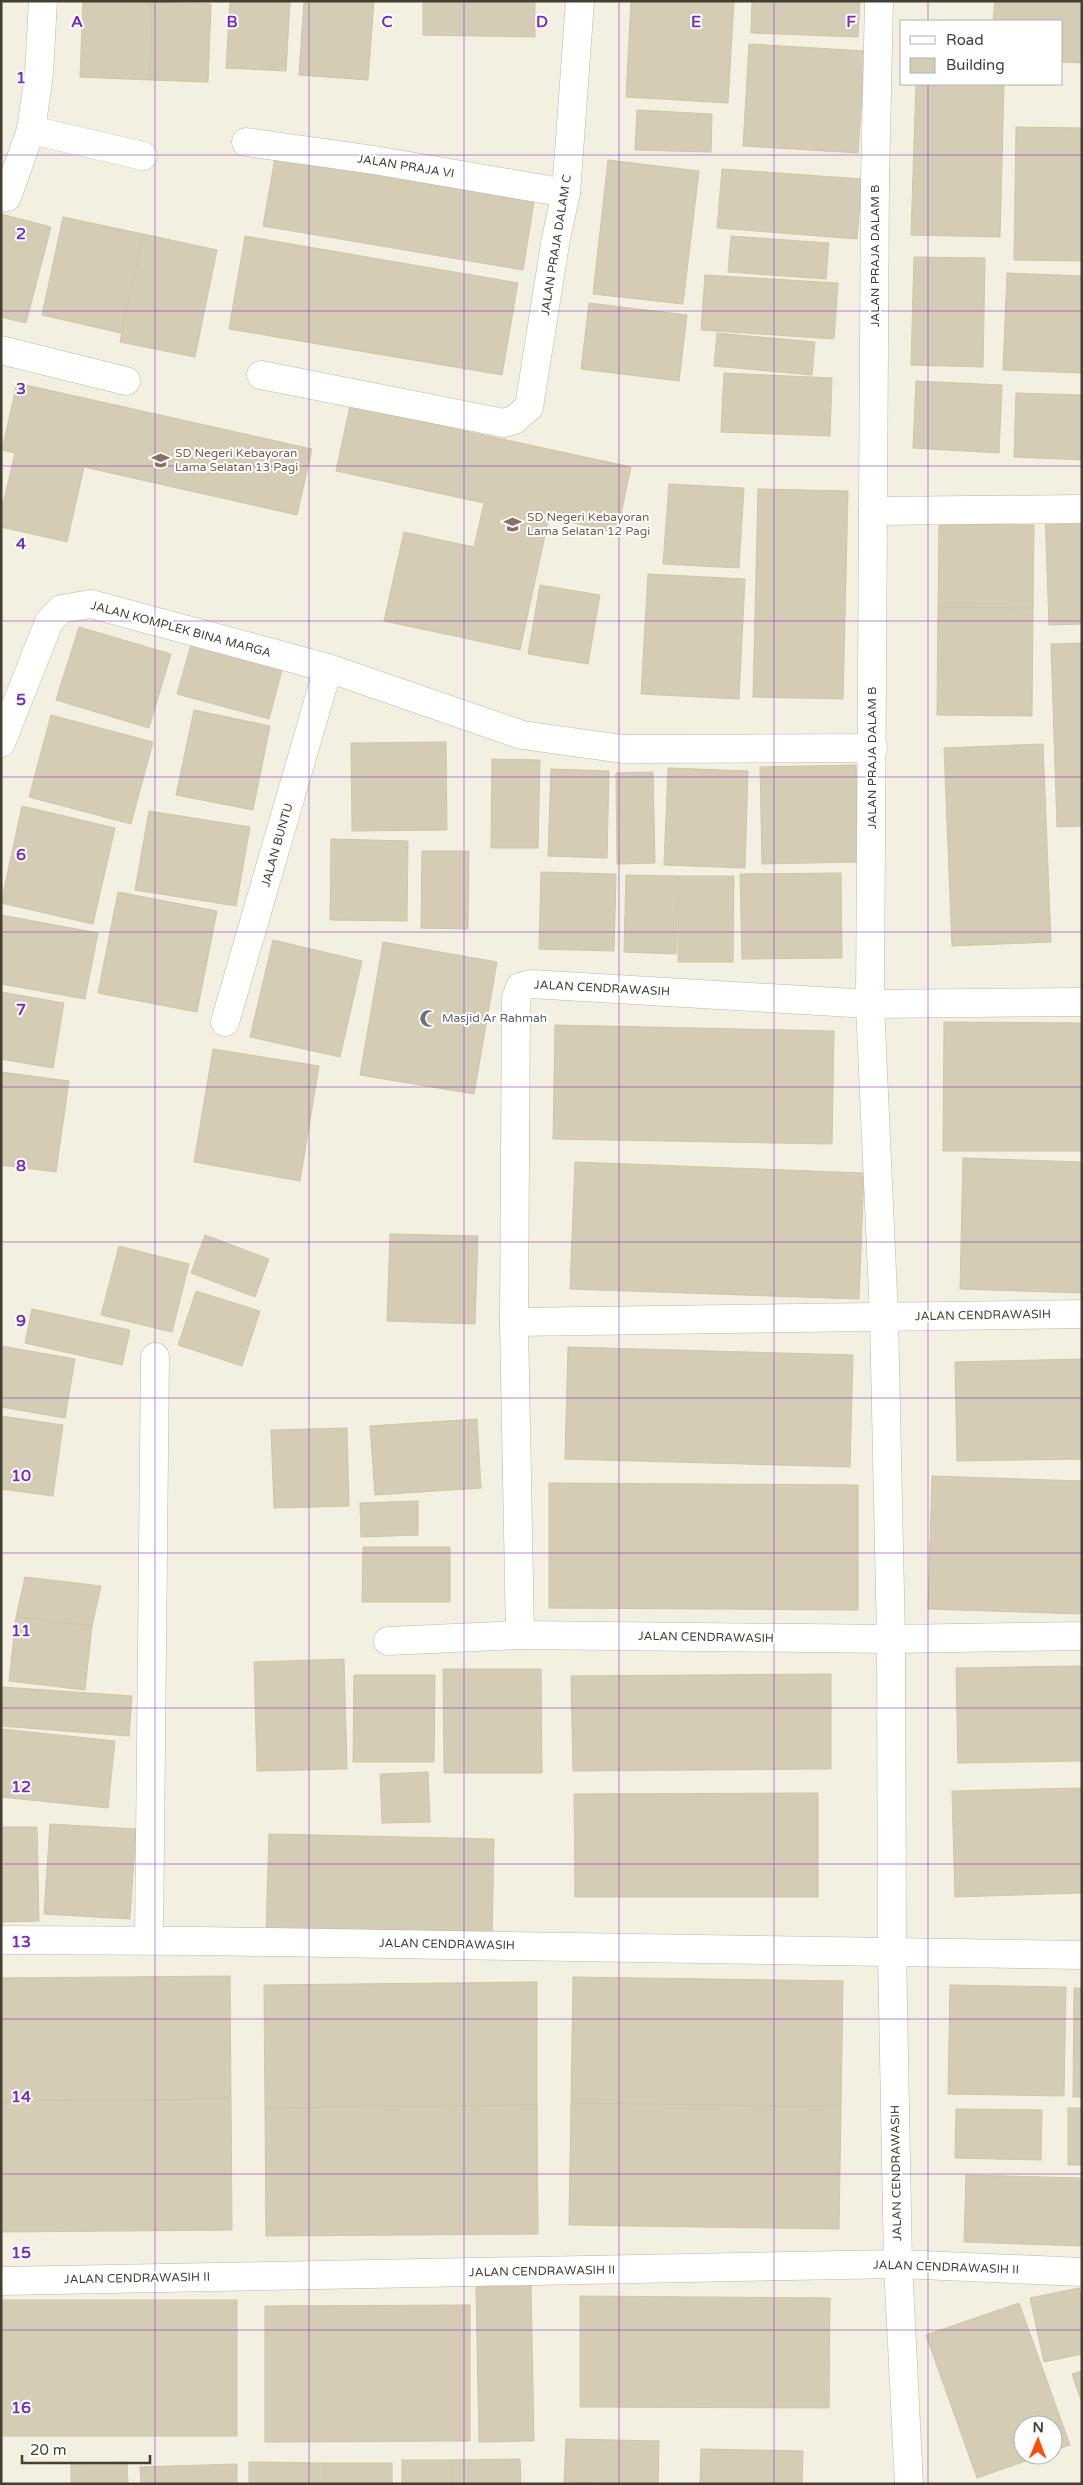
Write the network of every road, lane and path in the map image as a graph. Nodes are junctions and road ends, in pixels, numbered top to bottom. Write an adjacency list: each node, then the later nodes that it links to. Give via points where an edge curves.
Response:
1 (43, 1): 4 (street, via 39,74)
2 (580, 1): 7 (street, JALAN PRAJA DALAM C)
3 (878, 1): 13 (street, JALAN PRAJA DALAM B)
4 (31, 130): 6 (street); 8 (street, via 7,197)
5 (246, 142): 7 (street, JALAN PRAJA VI)
6 (143, 156)
7 (566, 193): 10 (street, JALAN PRAJA DALAM C, via 529,406 514,420 504,423)
8 (1, 198)
9 (1, 350): 11 (street)
10 (261, 375)
11 (126, 381)
12 (1082, 508): 13 (street)
13 (873, 511): 16 (street, JALAN PRAJA DALAM B)
14 (328, 668): 15 (street, JALAN KOMPLEK BINA MARGA, via 91,604 62,609 48,622); 16 (street, JALAN KOMPLEK BINA MARGA, via 522,735 623,749); 19 (street, JALAN BUNTU)
15 (1, 743)
16 (873, 748): 18 (street, JALAN PRAJA DALAM B)
17 (1082, 1002): 18 (street, JALAN CENDRAWASIH)
18 (870, 1004): 21 (street, JALAN CENDRAWASIH); 22 (street, JALAN CENDRAWASIH, via 531,984 520,987 516,998)
19 (225, 1022)
20 (1082, 1314): 21 (street, JALAN CENDRAWASIH)
21 (884, 1317): 22 (street, JALAN CENDRAWASIH); 26 (street, JALAN CENDRAWASIH)
22 (514, 1322): 24 (street, JALAN CENDRAWASIH)
23 (155, 1357): 29 (street)
24 (520, 1635): 26 (street, JALAN CENDRAWASIH); 27 (street, JALAN CENDRAWASIH)
25 (1082, 1636): 26 (street, JALAN CENDRAWASIH)
26 (891, 1639): 30 (street, JALAN CENDRAWASIH)
27 (388, 1641)
28 (1, 1940): 29 (street, JALAN CENDRAWASIH)
29 (149, 1940): 30 (street, JALAN CENDRAWASIH)
30 (892, 1951): 31 (street, JALAN CENDRAWASIH); 32 (street, JALAN CENDRAWASIH)
31 (1082, 1955)
32 (898, 2264): 33 (street, JALAN CENDRAWASIH II); 34 (street, JALAN CENDRAWASIH II); 35 (street, JALAN CENDRAWASIH)
33 (1082, 2272)
34 (1, 2281)
35 (909, 2484)

